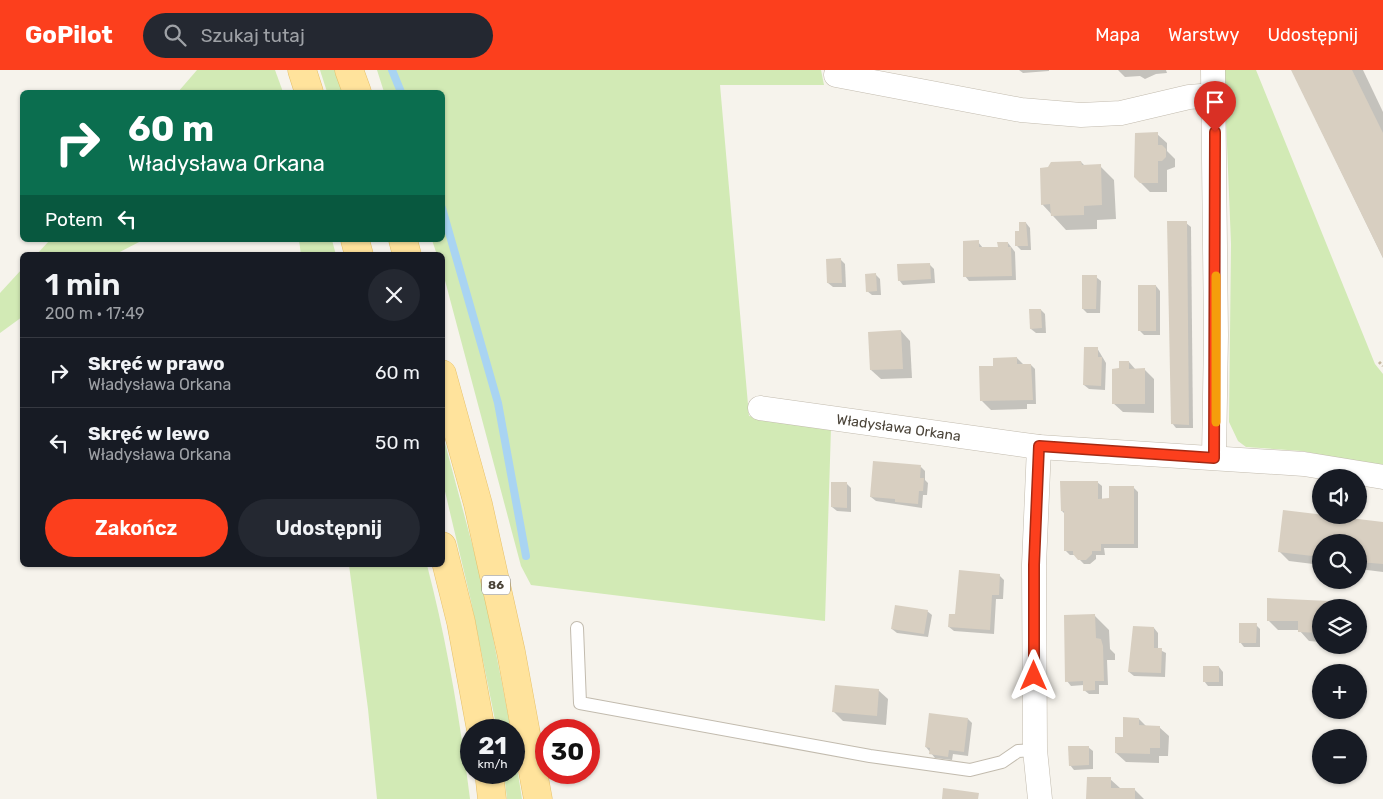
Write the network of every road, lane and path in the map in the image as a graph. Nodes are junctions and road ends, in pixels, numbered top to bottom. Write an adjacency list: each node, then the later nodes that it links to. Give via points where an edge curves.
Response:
1 (302, 70): 5 (main road)
2 (349, 70): 6 (main road)
3 (1213, 70): 7 (street)
4 (836, 75): 7 (street, via 1021,110 1081,115 1121,113 1189,97)
5 (308, 90)
6 (355, 90)
7 (1214, 95): 13 (street)
8 (1379, 362): 9 (path)
9 (1383, 366)
10 (445, 385): 21 (main road, 86, via 478,504 511,652)
11 (760, 408): 12 (street, Władysława Orkana)
12 (1039, 446): 13 (street, Władysława Orkana); 18 (street, via 1034,565)
13 (1214, 458): 14 (street, Władysława Orkana, via 1304,464)
14 (1383, 478)
15 (445, 558): 17 (main road)
16 (578, 628): 18 (lane, via 580,703 870,756 970,770 1002,762 1018,751)
17 (479, 719)
18 (1035, 750): 22 (street)
19 (490, 784): 20 (main road)
20 (492, 799)
21 (538, 799)
22 (1040, 799)

